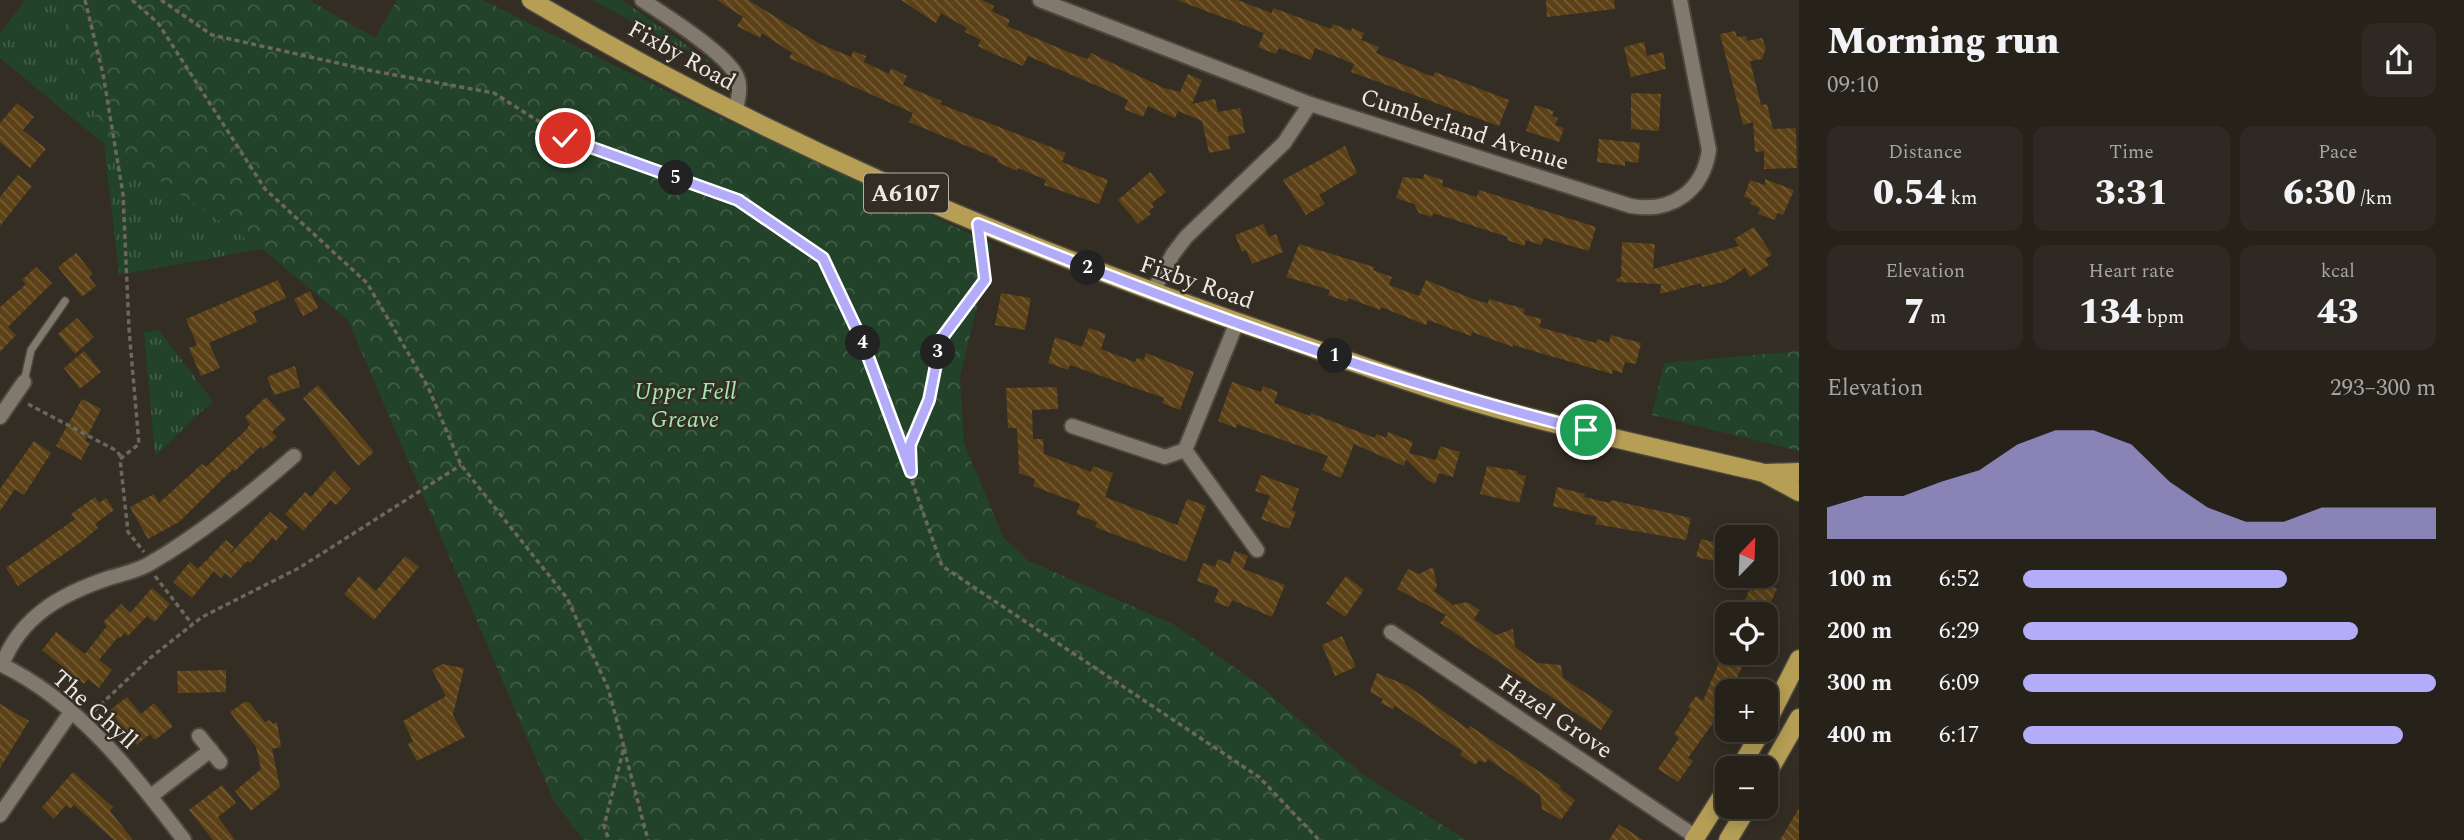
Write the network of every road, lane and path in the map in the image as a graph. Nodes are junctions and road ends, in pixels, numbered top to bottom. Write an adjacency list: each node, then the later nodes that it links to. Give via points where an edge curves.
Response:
1 (85, 0): 21 (path, via 103,74 122,194 139,444)
2 (132, 0): 22 (path, via 158,23 265,189 368,283 428,387)
3 (161, 0): 23 (path, via 212,35 494,93 565,138 738,200 823,258 863,343)
4 (531, 0): 10 (main road, Fixby Road / A6107)
5 (642, 0): 10 (street, via 706,45 736,75 740,94)
6 (1040, 0): 8 (street, Cumberland Avenue)
7 (1680, 0): 9 (street, Cumberland Avenue, via 1709,149 1697,184 1667,205 1631,206)
8 (1055, 3): 9 (street, Cumberland Avenue)
9 (1310, 104): 12 (street, via 1284,143 1186,237)
10 (735, 112): 11 (main road, Fixby Road / A6107)
11 (978, 224): 12 (main road, Fixby Road / A6107); 23 (path, via 985,280 941,339 929,400 910,445)
12 (1152, 293): 14 (main road, Fixby Road / A6107)
13 (65, 301): 15 (lane, via 31,350)
14 (1237, 322): 19 (street); 25 (main road, Fixby Road / A6107, via 1497,408)
15 (24, 382): 16 (street)
16 (13, 397): 17 (street); 21 (path, via 117,451)
17 (0, 417)
18 (1072, 426): 19 (street, via 1165,457)
19 (1185, 450): 27 (street)
20 (294, 456): 28 (street, via 233,508)
21 (121, 458): 28 (path, via 128,532)
22 (461, 465): 29 (path, via 299,568); 38 (path, via 567,598 608,688)
23 (911, 472): 50 (path, via 942,566 1259,778)
24 (1799, 472): 25 (main road, Fixby Road / A6107)
25 (1764, 473): 26 (main road, Fixby Road / A6107)
26 (1799, 492)
27 (1257, 550)
28 (149, 564): 29 (path); 32 (street, via 75,590 40,610 10,645)
29 (192, 624): 36 (path)
30 (1391, 632): 46 (street, Hazel Grove)
31 (1799, 660): 33 (main road)
32 (1, 665): 34 (street, The Ghyll, via 45,690)
33 (1778, 701)
34 (71, 712): 36 (street, The Ghyll); 44 (street)
35 (1799, 718): 40 (main road)
36 (83, 722): 42 (street, The Ghyll)
37 (200, 736): 39 (street)
38 (624, 747): 48 (path, via 604,826); 49 (path)
39 (211, 750): 41 (street); 42 (street)
40 (1777, 756)
41 (220, 762)
42 (151, 796): 47 (street, The Ghyll)
43 (1715, 807): 46 (main road)
44 (0, 815)
45 (1741, 819): 51 (main road)
46 (1695, 839)
47 (184, 840)
48 (608, 840)
49 (648, 840)
50 (1320, 840)
51 (1728, 840)

